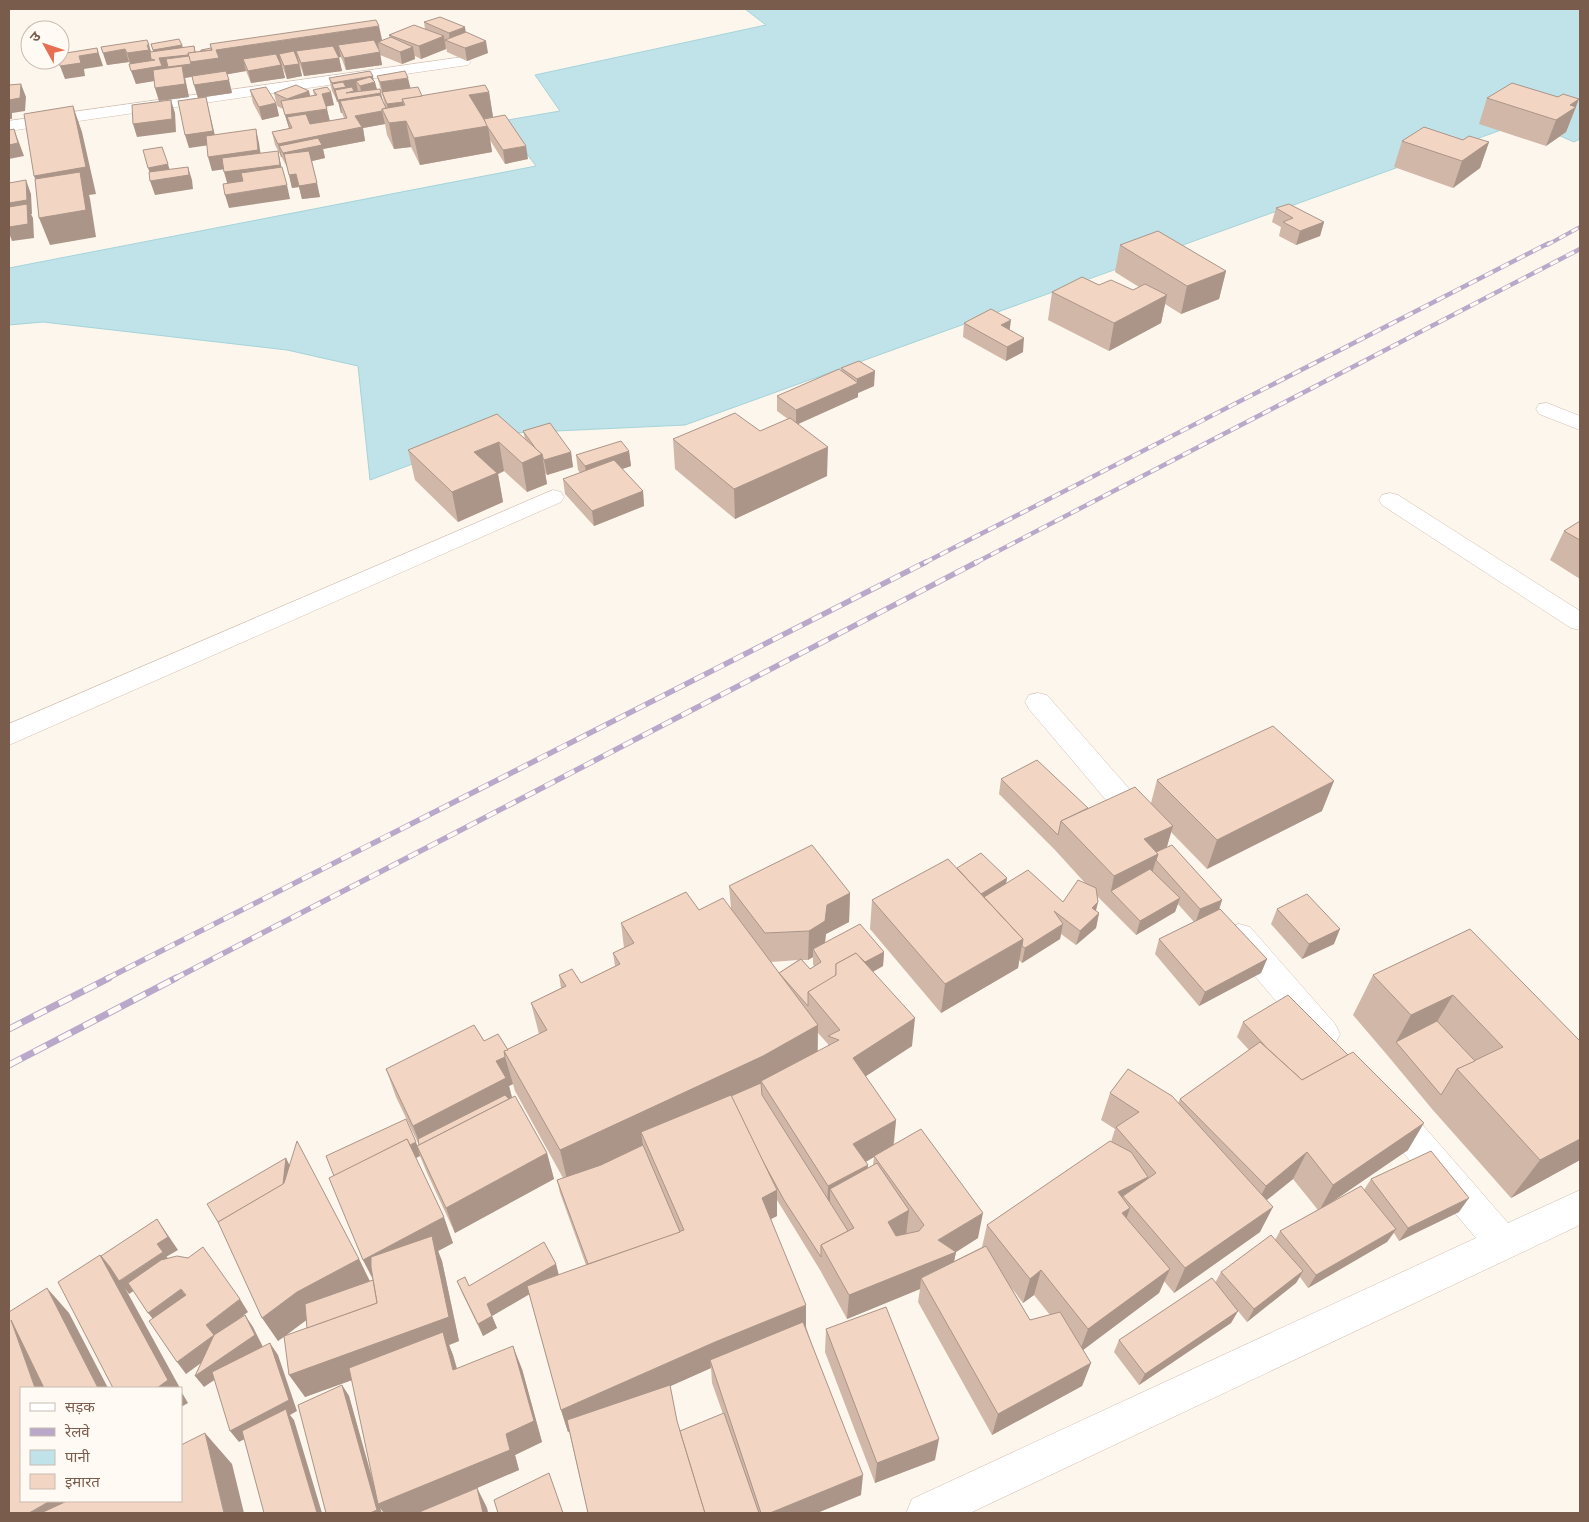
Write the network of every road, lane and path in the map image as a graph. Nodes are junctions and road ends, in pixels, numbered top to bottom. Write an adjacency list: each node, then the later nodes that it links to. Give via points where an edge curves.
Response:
1 (463, 62): 2 (street)
2 (9, 126)
3 (1547, 409): 4 (street)
4 (1580, 424)
5 (553, 497): 9 (street)
6 (1390, 500): 7 (street)
7 (1580, 622)
8 (1038, 702): 10 (street)
9 (9, 735)
10 (1161, 844)
11 (1219, 912): 12 (street)
12 (1342, 1055)
13 (1374, 1093): 15 (street)
14 (1580, 1207): 15 (street)
15 (1503, 1243): 16 (street)
16 (926, 1513)

